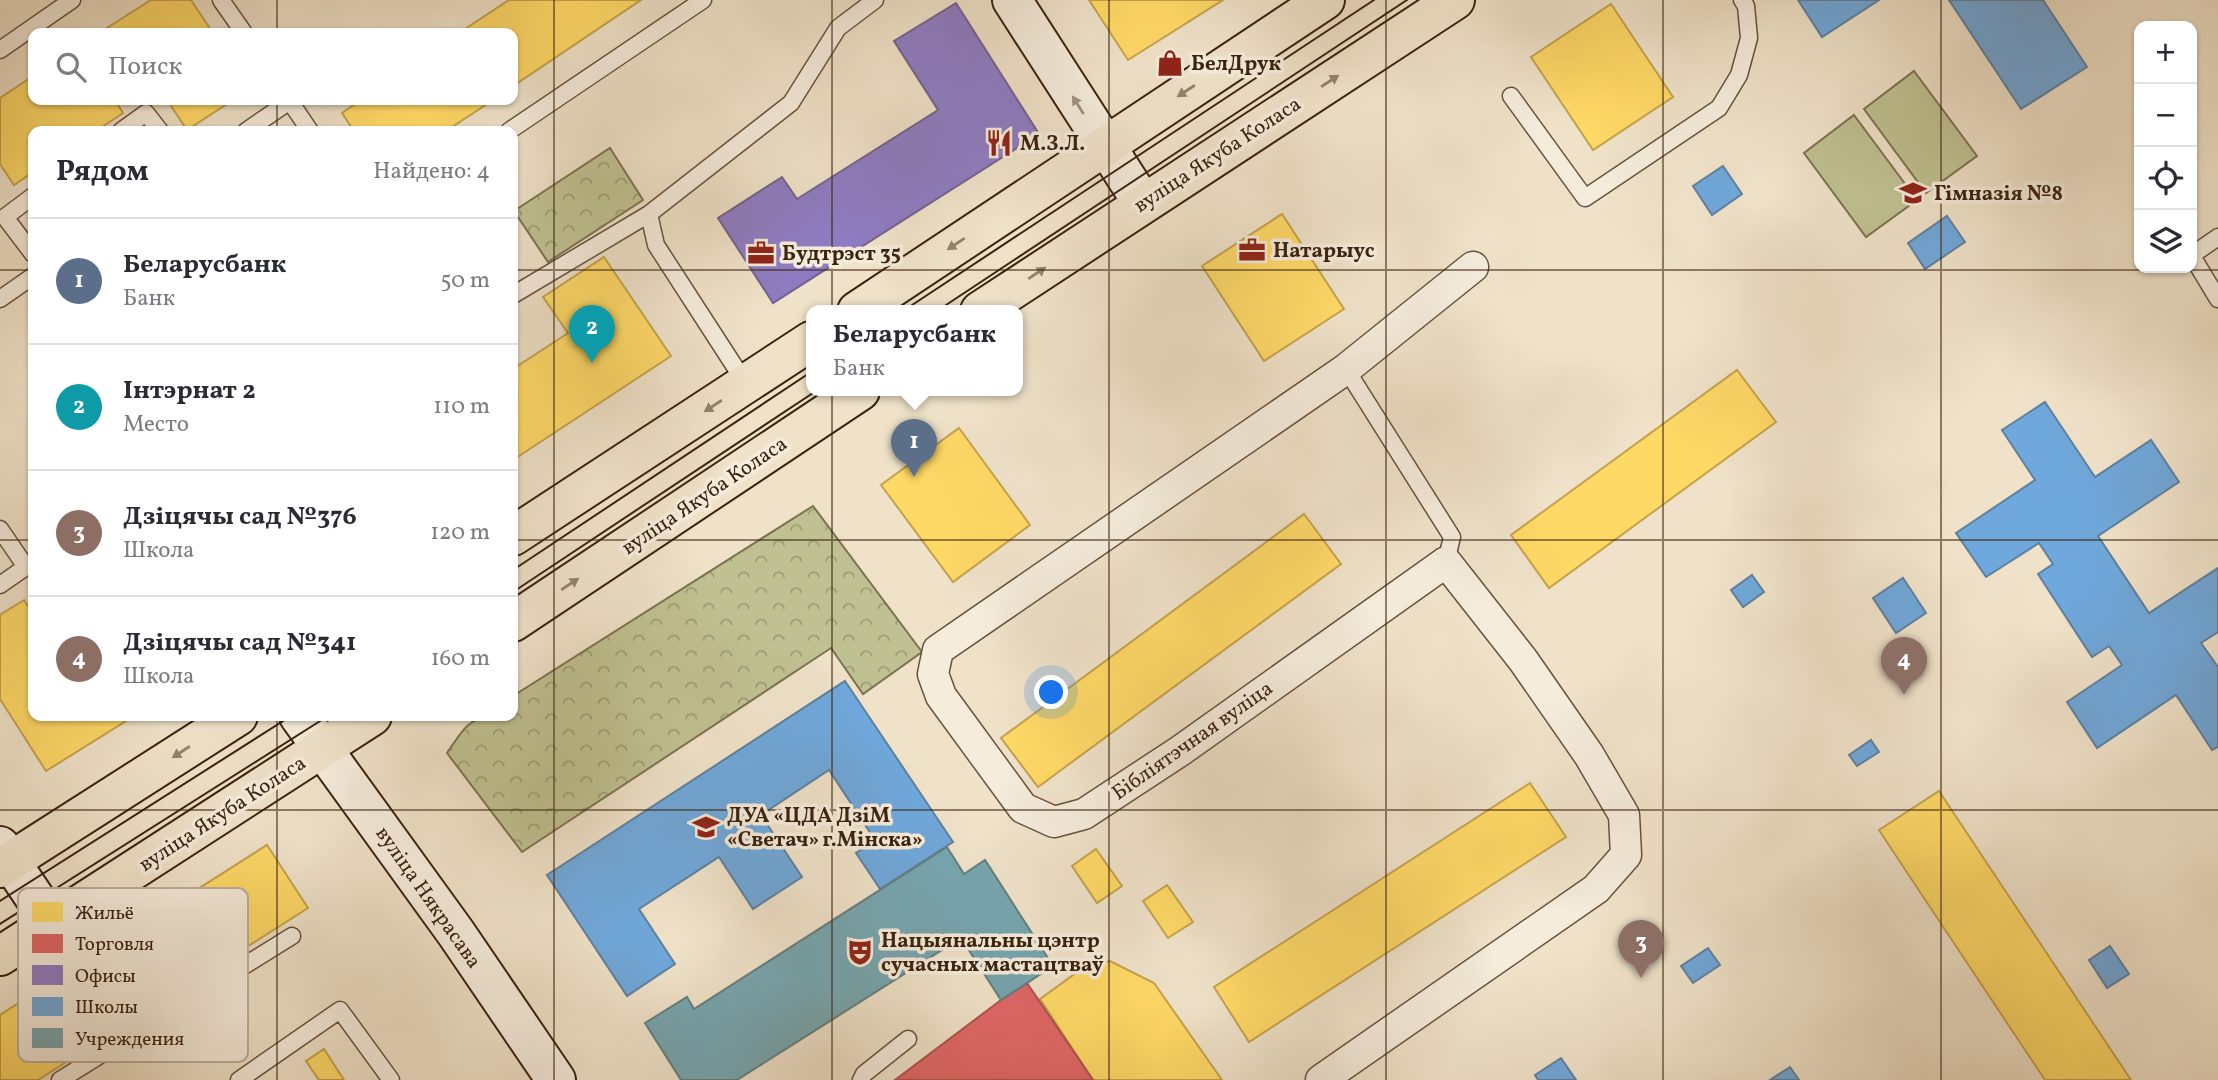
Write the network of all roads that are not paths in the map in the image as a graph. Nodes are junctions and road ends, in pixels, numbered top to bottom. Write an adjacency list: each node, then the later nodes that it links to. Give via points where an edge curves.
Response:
1 (72, 0): 9 (lane)
2 (221, 0): 10 (lane)
3 (703, 0): 20 (lane)
4 (875, 0): 24 (lane, via 838,28 790,103)
5 (1012, 0): 21 (main road, one-way to 5)
6 (1325, 0): 21 (main road, one-way to 21)
7 (1455, 0): 23 (main road, вуліца Якуба Коласа, one-way to 7)
8 (1742, 0): 13 (lane, via 1749,37 1739,75 1719,108 1585,198)
9 (32, 28)
10 (241, 28)
11 (28, 31): 12 (lane)
12 (0, 50)
13 (1511, 96)
14 (284, 105): 18 (lane)
15 (293, 105): 19 (lane)
16 (128, 126): 17 (lane, via 146,113)
17 (156, 126)
18 (253, 126)
19 (307, 126)
20 (516, 126)
21 (1105, 144): 23 (main road); 34 (main road, one-way to 34)
22 (28, 200): 26 (lane, via 5,217)
23 (1142, 202): 35 (main road, вуліца Якуба Коласа, one-way to 23)
24 (649, 214): 31 (lane); 38 (lane, via 656,245)
25 (2218, 237): 27 (lane)
26 (28, 247)
27 (2197, 252)
28 (2197, 264): 33 (lane)
29 (1473, 267): 37 (street, Бібліятэчная вуліца)
30 (28, 279): 32 (lane)
31 (518, 292)
32 (0, 299)
33 (2218, 299)
34 (866, 305)
35 (989, 305)
36 (806, 344): 38 (main road)
37 (1346, 369): 42 (lane, via 1452,537); 42 (street, Бібліятэчная вуліца, via 938,650 933,674 941,696 1023,807 1054,822 1084,814 1180,751)
38 (746, 384): 41 (main road, one-way to 41)
39 (852, 396): 46 (main road, вуліца Якуба Коласа, one-way to 39)
40 (0, 528): 43 (lane)
41 (518, 533)
42 (1446, 562): 65 (street, via 1523,660 1589,755 1624,815 1626,855 1596,889)
43 (28, 563)
44 (28, 565): 45 (lane)
45 (0, 585)
46 (518, 619)
47 (230, 721): 51 (main road, one-way to 51)
48 (303, 721): 50 (main road, вуліца Някрасава)
49 (365, 721): 50 (main road, вуліца Якуба Коласа)
50 (323, 749): 53 (main road, вуліца Якуба Коласа); 63 (main road, вуліца Някрасава)
51 (3, 858): 52 (main road)
52 (26, 888)
53 (104, 888)
54 (292, 936): 57 (lane)
55 (18, 944): 56 (main road, вуліца Якуба Коласа)
56 (0, 956)
57 (248, 963)
58 (908, 1039): 64 (lane)
59 (89, 1062): 60 (lane)
60 (60, 1080)
61 (239, 1080): 62 (lane, via 340,1010)
62 (391, 1080)
63 (556, 1080)
64 (861, 1080)
65 (1321, 1080)

